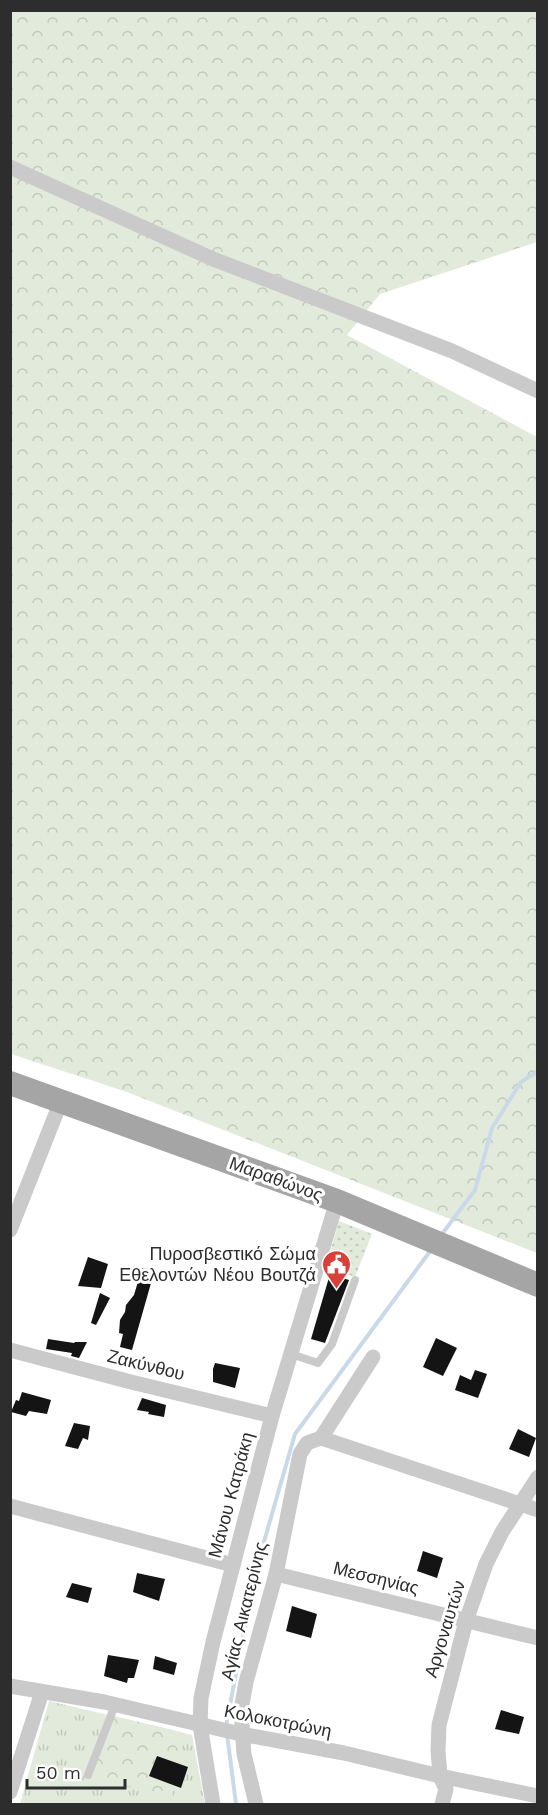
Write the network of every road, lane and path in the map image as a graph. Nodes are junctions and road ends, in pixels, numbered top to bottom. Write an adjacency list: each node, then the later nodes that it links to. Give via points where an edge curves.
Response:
1 (10, 167): 2 (street, via 213,259 452,351)
2 (537, 390)
3 (10, 1066): 8 (main road, Μαραθώνος, via 342,1186)
4 (10, 1083): 5 (main road, Μαραθώνος)
5 (61, 1101): 6 (main road, Μαραθώνος); 7 (street)
6 (336, 1201): 8 (main road, Μαραθώνος); 13 (street, Μάνου Κατράκη)
7 (10, 1230)
8 (441, 1236): 9 (main road, Μαραθώνος); 11 (main road, Μαραθώνος)
9 (537, 1268)
10 (356, 1280): 13 (lane, via 332,1344 318,1363)
11 (537, 1285)
12 (10, 1350): 15 (street, Ζακύνθου)
13 (289, 1353): 15 (street, Μάνου Κατράκη)
14 (373, 1357): 16 (street, Αγίας Αικατερίνης)
15 (272, 1416): 21 (street, Μάνου Κατράκη)
16 (321, 1438): 18 (street); 22 (street, Αγίας Αικατερίνης, via 307,1443 300,1454)
17 (537, 1477): 18 (street, Αργοναυτών)
18 (519, 1504): 20 (street); 23 (street, Αργοναυτών, via 486,1564)
19 (10, 1506): 21 (street)
20 (537, 1510)
21 (233, 1565): 28 (street, Μάνου Κατράκη, via 208,1664)
22 (276, 1574): 23 (street, Μεσσηνίας); 29 (street, Αγίας Αικατερίνης, via 246,1682)
23 (466, 1621): 24 (street, Μεσσηνίας); 31 (street, Αργοναυτών, via 439,1725)
24 (537, 1638)
25 (10, 1686): 26 (street, Κολοκοτρώνη)
26 (42, 1692): 27 (street, Κολοκοτρώνη); 32 (street)
27 (114, 1705): 28 (street, Κολοκοτρώνη); 30 (lane)
28 (200, 1725): 29 (street, Κολοκοτρώνη); 34 (street, Μάνου Κατράκη)
29 (239, 1734): 31 (street, Κολοκοτρώνη); 35 (street, Αγίας Αικατερίνης)
30 (88, 1775)
31 (440, 1776): 33 (street, Κολοκοτρώνη); 36 (street); 37 (street, Αργοναυτών, via 446,1789)
32 (10, 1792)
33 (537, 1796)
34 (213, 1804)
35 (256, 1804)
36 (432, 1804)
37 (442, 1804)

